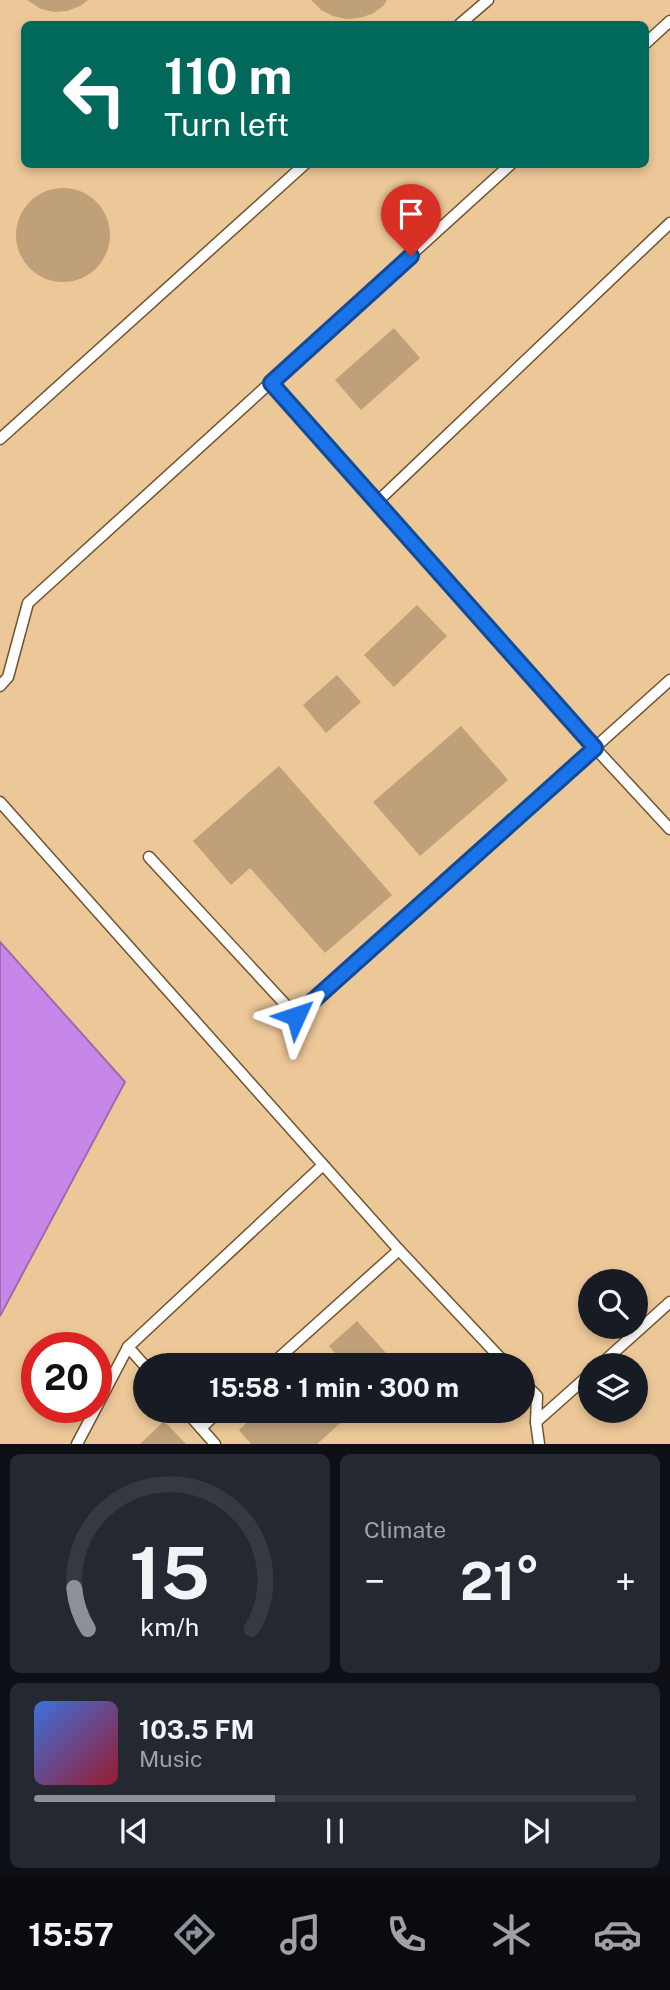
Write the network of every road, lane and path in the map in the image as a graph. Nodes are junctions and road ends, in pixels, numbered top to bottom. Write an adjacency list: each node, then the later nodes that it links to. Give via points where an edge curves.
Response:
1 (488, 0): 2 (lane)
2 (464, 21)
3 (670, 21): 4 (lane)
4 (649, 40)
5 (301, 168): 9 (lane)
6 (508, 168): 8 (lane)
7 (670, 223): 10 (lane)
8 (271, 383): 10 (lane); 12 (lane, via 28,603 8,677)
9 (0, 439)
10 (377, 502): 13 (lane)
11 (670, 680): 13 (lane)
12 (0, 686)
13 (595, 748): 15 (lane); 16 (lane, via 296,1016)
14 (0, 802): 17 (lane)
15 (670, 829)
16 (149, 857)
17 (323, 1165): 18 (lane); 20 (lane)
18 (399, 1250): 22 (lane); 23 (lane)
19 (670, 1302): 24 (lane)
20 (128, 1347): 21 (lane); 31 (lane)
21 (133, 1353)
22 (284, 1353)
23 (496, 1353)
24 (613, 1353)
25 (578, 1385): 27 (lane)
26 (535, 1394): 27 (lane)
27 (536, 1422): 33 (lane)
28 (197, 1423): 30 (lane)
29 (206, 1423): 30 (lane)
30 (201, 1428): 32 (lane)
31 (76, 1444)
32 (215, 1444)
33 (539, 1444)

